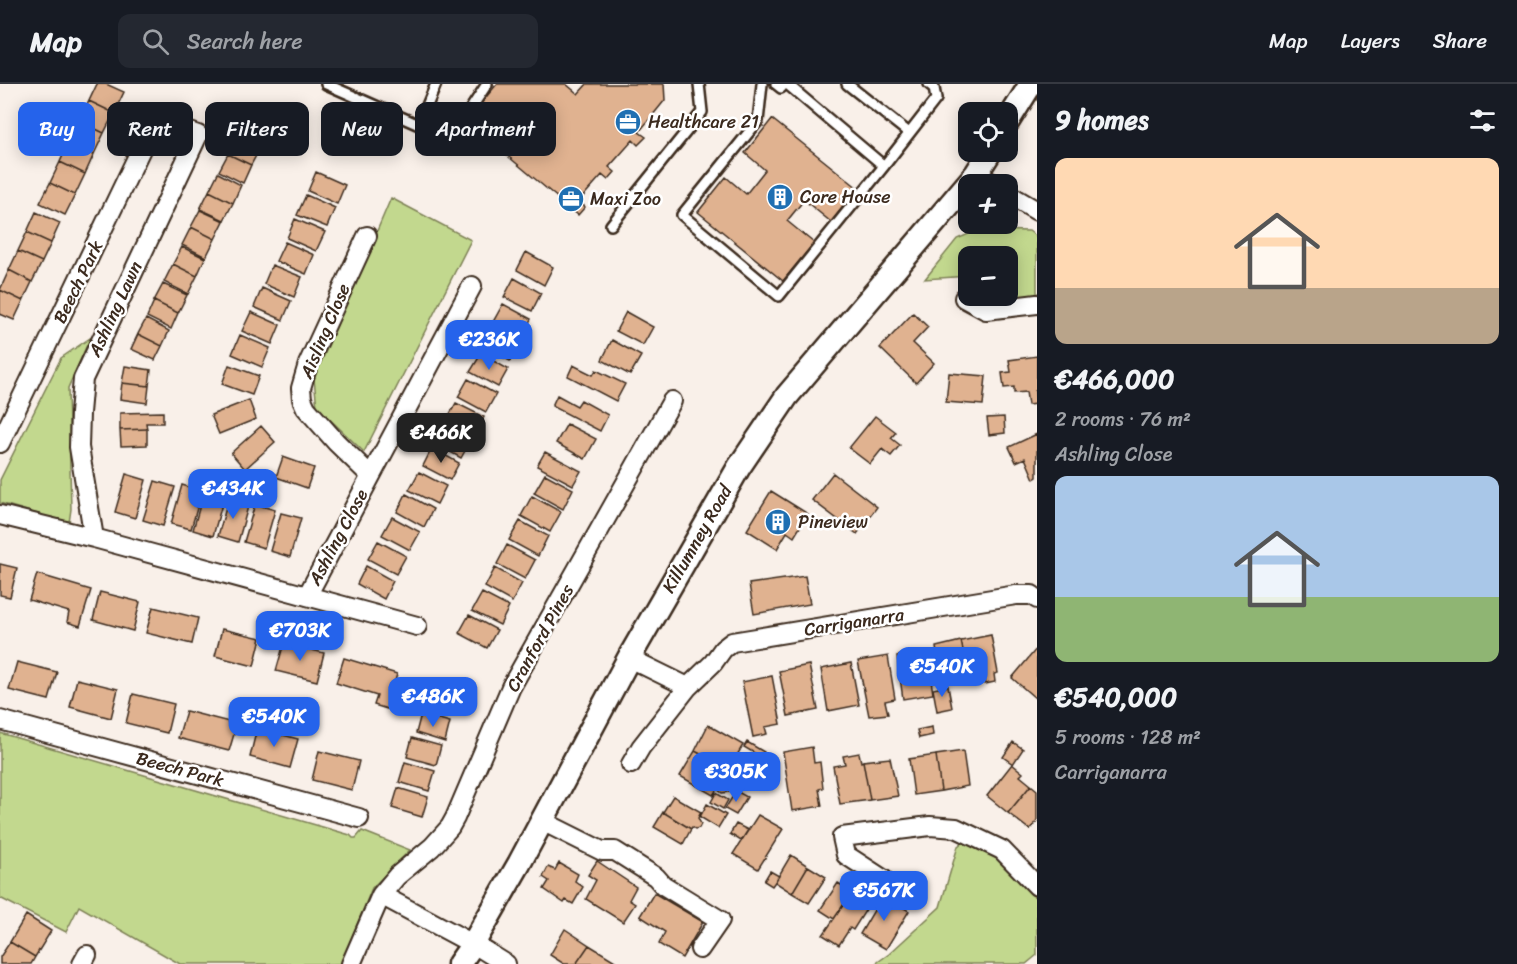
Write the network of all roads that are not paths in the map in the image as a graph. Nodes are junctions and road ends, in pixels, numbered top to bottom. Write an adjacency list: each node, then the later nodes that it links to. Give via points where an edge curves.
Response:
1 (326, 84): 2 (lane, via 419,125)
2 (436, 84)
3 (487, 84): 11 (lane)
4 (699, 84): 22 (lane, via 702,112)
5 (762, 84): 18 (lane, via 758,121 682,215 779,296)
6 (776, 84): 7 (lane, via 780,88)
7 (785, 84): 18 (lane)
8 (847, 84): 14 (lane)
9 (929, 84): 14 (lane, via 936,99)
10 (1025, 86): 12 (street)
11 (475, 102)
12 (1017, 102)
13 (193, 133): 15 (street, Ashling Lawn, via 198,135)
14 (909, 133): 18 (lane)
15 (193, 146)
16 (138, 156): 28 (street, Beech Park)
17 (188, 156): 31 (street, Ashling Lawn, via 83,379 79,447)
18 (884, 166)
19 (1018, 200): 21 (street)
20 (958, 208): 35 (street, Killumney Road, via 786,396 733,477)
21 (1037, 211)
22 (611, 225)
23 (367, 236): 29 (street, Aisling Close, via 308,364 301,388 306,408)
24 (472, 286): 29 (street, Ashling Close)
25 (1037, 304): 26 (street, via 986,310)
26 (979, 306)
27 (672, 401): 43 (street, Cranford Pines, via 512,687 450,827)
28 (0, 443)
29 (371, 476): 32 (street, Ashling Close)
30 (0, 514): 31 (street)
31 (94, 538): 32 (street)
32 (306, 596): 34 (street)
33 (1037, 599): 36 (street, Carriganarra, via 1016,595 732,642)
34 (417, 626)
35 (629, 658): 36 (street); 40 (street, Killumney Road)
36 (688, 687): 38 (street, Carriganarra)
37 (0, 720): 39 (street, Beech Park)
38 (631, 764)
39 (359, 818)
40 (542, 820): 44 (street, Killumney Road); 45 (street, via 602,851 615,851 720,920)
41 (883, 879): 42 (street, via 846,855 842,837 930,826 956,828 1002,850)
42 (1037, 886)
43 (381, 895): 44 (street); 46 (street, Cranford Pines)
44 (473, 944): 47 (street, Killumney Road); 48 (street)
45 (700, 949)
46 (351, 964)
47 (459, 964)
48 (506, 964)

